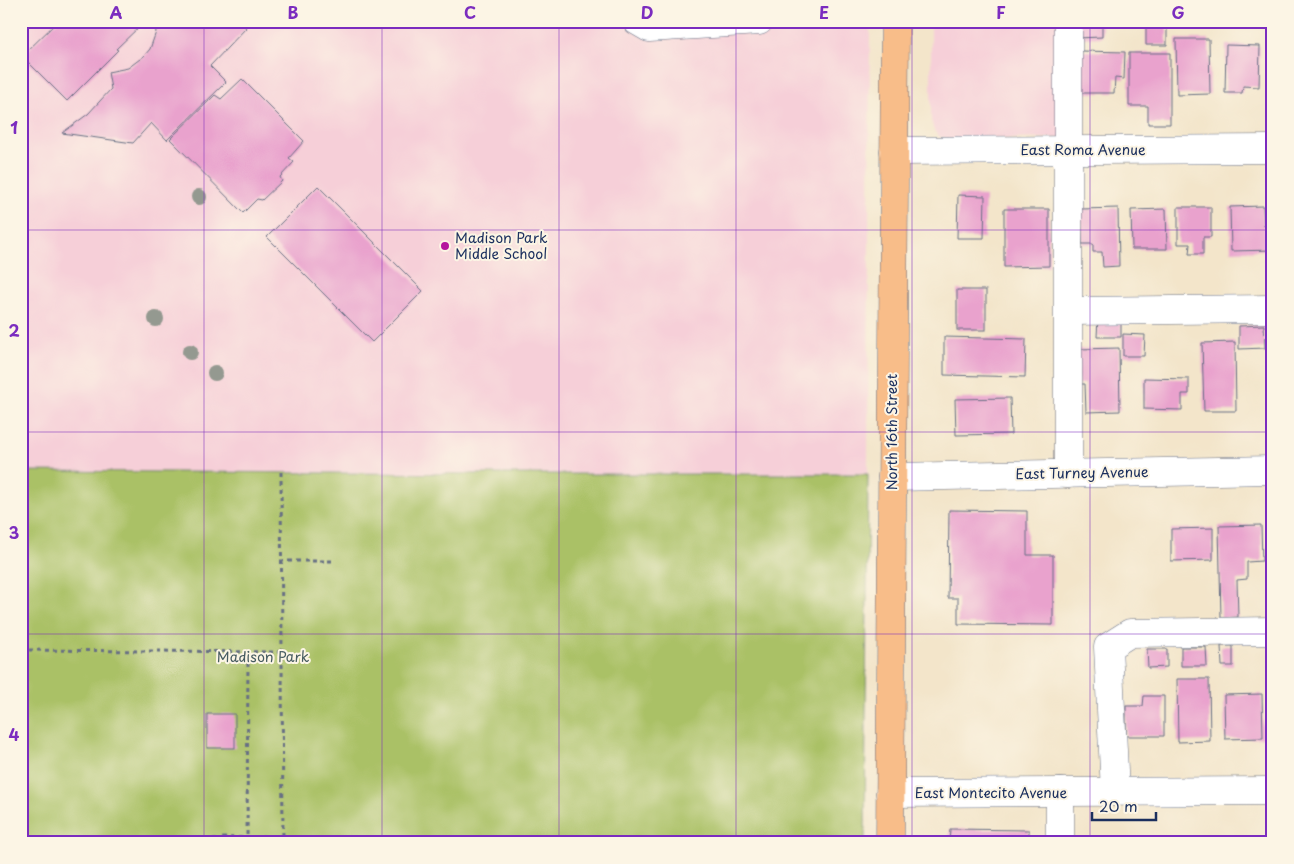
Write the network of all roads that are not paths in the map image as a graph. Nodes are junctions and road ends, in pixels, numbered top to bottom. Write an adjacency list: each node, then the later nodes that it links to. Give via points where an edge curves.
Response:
1 (638, 21): 2 (street, via 649,28)
2 (759, 21)
3 (895, 21): 7 (main road, North 16th Street)
4 (1068, 21): 6 (street)
5 (1273, 149): 6 (street, East Roma Avenue)
6 (1068, 150): 7 (street, East Roma Avenue); 9 (street)
7 (894, 152): 12 (main road, North 16th Street)
8 (1273, 309): 9 (street)
9 (1068, 311): 11 (street)
10 (1273, 470): 11 (street, East Turney Avenue)
11 (1068, 474): 12 (street, East Turney Avenue)
12 (892, 476): 17 (main road, North 16th Street)
13 (1273, 632): 16 (street, via 1130,633 1108,647)
14 (1273, 791): 16 (street, East Montecito Avenue)
15 (1060, 792): 16 (street, East Montecito Avenue); 17 (street, East Montecito Avenue); 19 (street)
16 (1114, 792)
17 (890, 793): 18 (main road, North 16th Street)
18 (890, 843)
19 (1060, 843)

